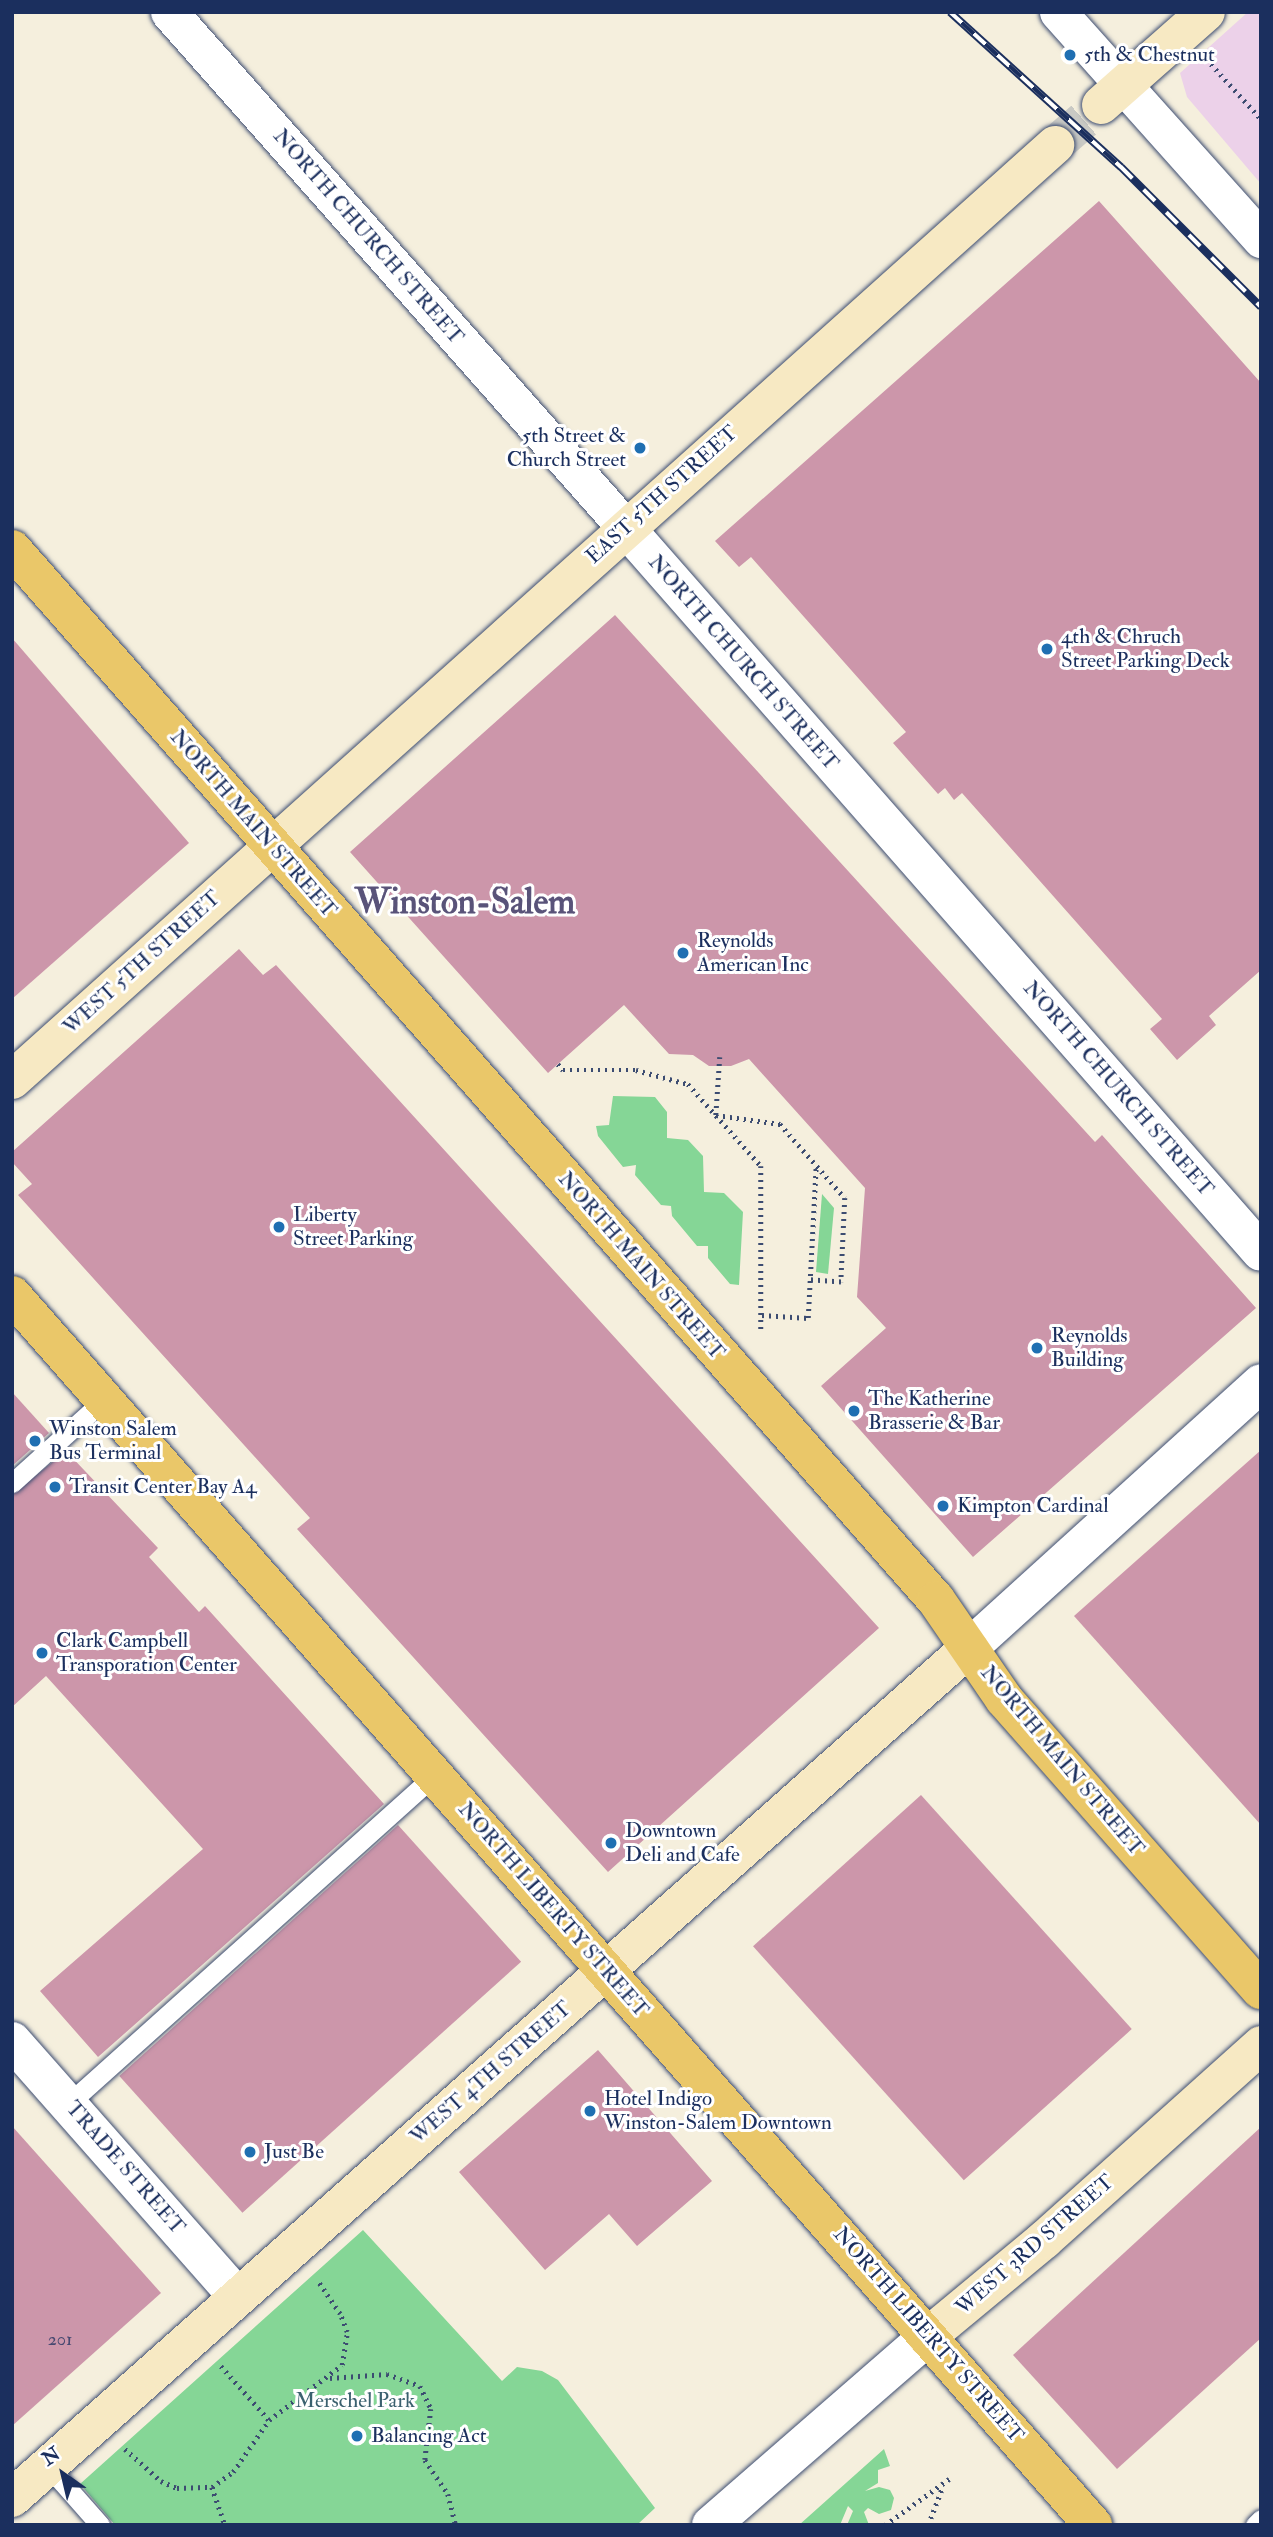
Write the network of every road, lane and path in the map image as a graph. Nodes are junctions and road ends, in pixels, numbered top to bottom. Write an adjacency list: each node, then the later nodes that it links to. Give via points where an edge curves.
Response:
1 (169, 12): 9 (street, NORTH CHURCH STREET)
2 (1058, 12): 5 (street)
3 (1206, 12): 5 (main road)
4 (1211, 64): 6 (path)
5 (1111, 95): 8 (street)
6 (1261, 119)
7 (1055, 145): 9 (main road, EAST 5TH STREET)
8 (1261, 239)
9 (625, 527): 11 (main road, EAST 5TH STREET); 17 (street, NORTH CHURCH STREET)
10 (12, 548): 11 (main road, NORTH MAIN STREET)
11 (272, 847): 14 (main road, WEST 5TH STREET); 25 (main road, NORTH MAIN STREET, via 936,1600)
12 (720, 1057): 15 (path)
13 (558, 1064): 15 (path, via 564,1070 636,1070 688,1083)
14 (12, 1080)
15 (716, 1115): 16 (path, via 780,1124); 20 (path, via 761,1166)
16 (816, 1166): 18 (path); 18 (path, via 845,1198 841,1282)
17 (1261, 1252)
18 (810, 1280): 20 (path, via 808,1318)
19 (15, 1303): 23 (main road, NORTH LIBERTY STREET)
20 (762, 1315): 21 (path)
21 (761, 1332)
22 (1261, 1383): 25 (street)
23 (104, 1400): 24 (lane); 26 (main road, NORTH LIBERTY STREET)
24 (12, 1483)
25 (969, 1648): 27 (main road, WEST 4TH STREET); 28 (main road, NORTH MAIN STREET, via 1004,1699)
26 (434, 1776): 27 (main road, NORTH LIBERTY STREET); 31 (lane)
27 (608, 1971): 33 (main road, WEST 4TH STREET); 34 (main road, NORTH LIBERTY STREET)
28 (1261, 1990)
29 (12, 2041): 31 (street, TRADE STREET)
30 (1261, 2045): 34 (main road, WEST 3RD STREET, via 1044,2240)
31 (68, 2104): 33 (street, TRADE STREET)
32 (313, 2274): 36 (path, via 347,2332 344,2358)
33 (237, 2296): 39 (main road, WEST 4TH STREET)
34 (927, 2337): 46 (street, WEST 3RD STREET); 49 (main road, NORTH LIBERTY STREET)
35 (216, 2361): 37 (path)
36 (329, 2378): 37 (path, via 286,2403); 45 (path, via 387,2374 420,2386 432,2409 425,2460 448,2494)
37 (269, 2420): 40 (path, via 249,2455)
38 (122, 2446): 40 (path, via 160,2480 177,2488)
39 (47, 2466): 41 (main road, WEST 4TH STREET); 43 (lane)
40 (212, 2487): 44 (path)
41 (12, 2498)
42 (1261, 2519): 50 (lane)
43 (100, 2525)
44 (225, 2525)
45 (456, 2525)
46 (711, 2525)
47 (885, 2525): 48 (path, via 949,2479 929,2513)
48 (928, 2525)
49 (1093, 2525)
50 (1255, 2525)

